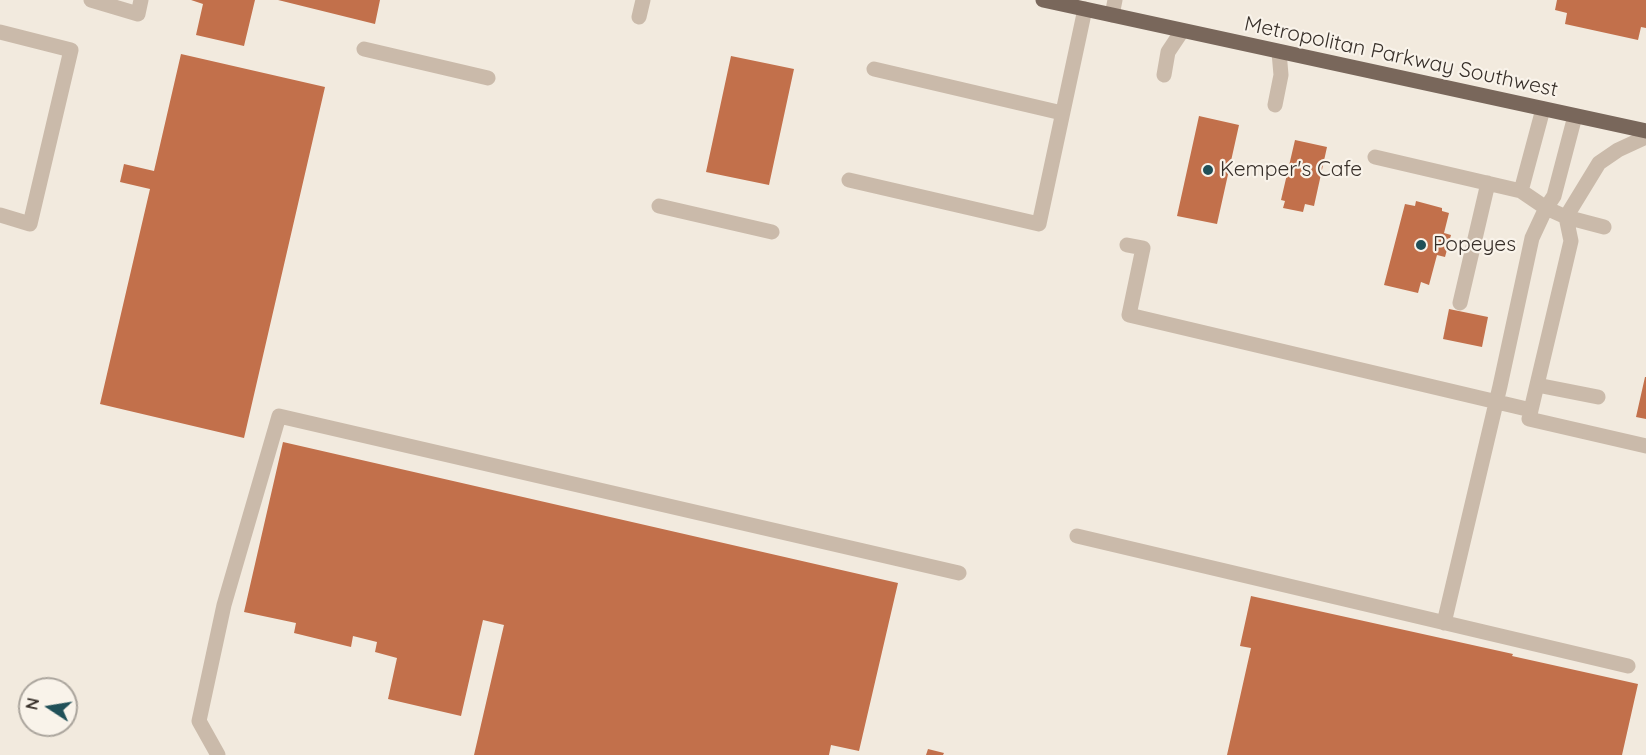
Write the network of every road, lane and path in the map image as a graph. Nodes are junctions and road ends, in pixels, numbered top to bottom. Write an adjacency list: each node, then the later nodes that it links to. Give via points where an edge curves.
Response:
1 (91, 0): 2 (lane, via 138,14)
2 (141, 0)
3 (643, 0): 7 (lane)
4 (1042, 0): 6 (main road, Metropolitan Parkway Southwest)
5 (1114, 8): 6 (main road, Metropolitan Parkway Southwest); 8 (main road, Metropolitan Parkway Southwest)
6 (1085, 9): 17 (lane)
7 (639, 17)
8 (1182, 30): 11 (main road, Metropolitan Parkway Southwest); 13 (lane, via 1168,52)
9 (0, 32): 27 (lane, via 71,50 30,224)
10 (364, 49): 14 (lane)
11 (1279, 52): 15 (lane, via 1281,75); 16 (main road, Metropolitan Parkway Southwest)
12 (874, 69): 17 (lane)
13 (1164, 75)
14 (488, 78)
15 (1275, 105)
16 (1543, 109): 18 (main road, Metropolitan Parkway Southwest); 24 (lane)
17 (1062, 113): 22 (lane, via 1039,224)
18 (1575, 116): 19 (main road, Metropolitan Parkway Southwest); 26 (lane, via 1554,196)
19 (1646, 131)
20 (1646, 137): 28 (lane, via 1599,163)
21 (1375, 158): 23 (lane)
22 (849, 180)
23 (1488, 183): 24 (lane); 32 (lane)
24 (1521, 191): 26 (lane)
25 (659, 206): 30 (lane)
26 (1546, 208): 28 (lane); 35 (lane, via 1532,238)
27 (0, 215)
28 (1566, 217): 29 (lane); 33 (lane, via 1571,241)
29 (1604, 227)
30 (772, 232)
31 (1127, 245): 35 (lane, via 1143,248 1129,315)
32 (1460, 303)
33 (1537, 385): 34 (lane); 36 (lane)
34 (1598, 397)
35 (1496, 401): 36 (lane); 40 (lane)
36 (1531, 410): 37 (lane, via 1529,419)
37 (1646, 446)
38 (1077, 536): 40 (lane)
39 (959, 573): 42 (lane, via 279,416 224,605 199,721)
40 (1444, 623): 41 (lane)
41 (1628, 666)
42 (218, 755)

